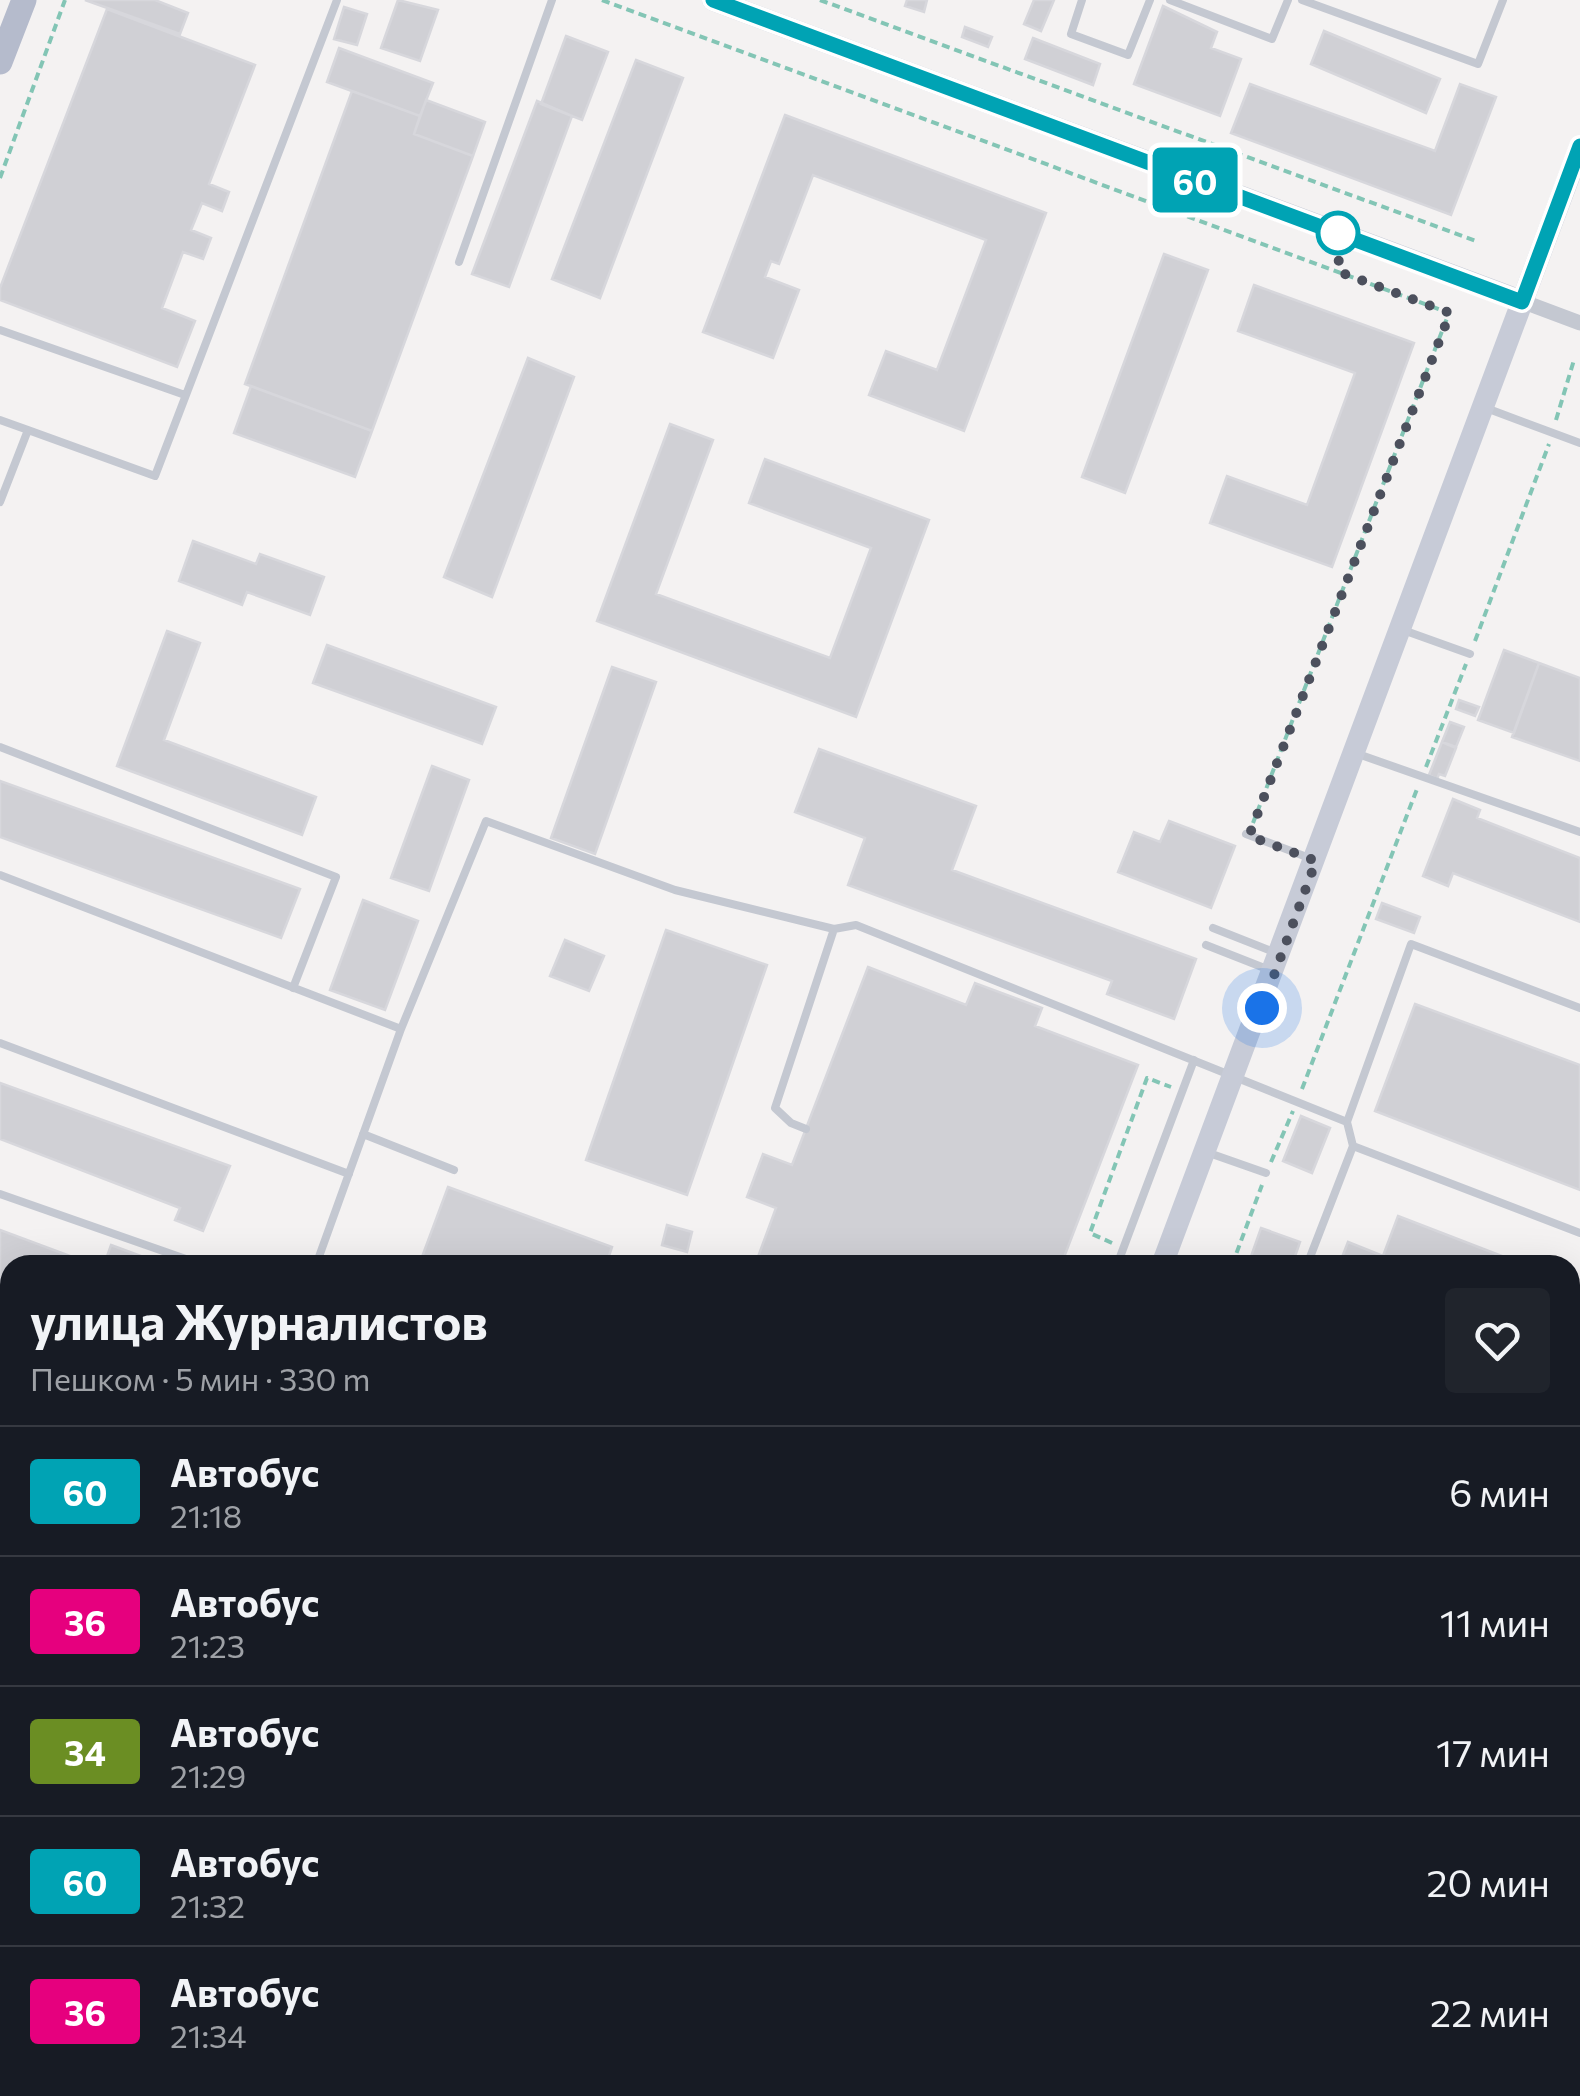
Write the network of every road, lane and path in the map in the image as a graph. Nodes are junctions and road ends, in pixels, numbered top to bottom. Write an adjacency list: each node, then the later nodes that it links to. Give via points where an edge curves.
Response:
1 (24, 0): 14 (main road)
2 (65, 0): 16 (path)
3 (337, 0): 23 (lane)
4 (552, 0): 18 (lane)
5 (602, 0): 36 (path, via 1450,313)
6 (713, 0): 19 (street)
7 (820, 0): 17 (path)
8 (1082, 0): 9 (lane, via 1071,34 1128,56)
9 (1150, 0)
10 (1170, 0): 11 (lane, via 1272,39)
11 (1288, 0)
12 (1302, 0): 13 (lane, via 1478,64)
13 (1503, 0)
14 (0, 62)
15 (1580, 146): 19 (street)
16 (0, 178)
17 (1476, 241)
18 (459, 262)
19 (1522, 302): 20 (street); 24 (street)
20 (1580, 323)
21 (0, 330): 23 (lane)
22 (1574, 360): 27 (path)
23 (185, 396): 26 (lane, via 155,476)
24 (1484, 407): 27 (lane); 30 (street)
25 (0, 420): 26 (lane)
26 (28, 430): 29 (lane)
27 (1553, 432): 28 (lane); 31 (path)
28 (1580, 443)
29 (0, 502)
30 (1402, 630): 31 (lane); 33 (street)
31 (1470, 654): 34 (path)
32 (0, 747): 43 (lane, via 336,877)
33 (1356, 754): 34 (lane); 37 (street)
34 (1422, 777): 35 (lane); 50 (path)
35 (1580, 832)
36 (1247, 835): 37 (lane)
37 (1316, 861): 42 (street)
38 (0, 875): 43 (lane)
39 (1213, 928): 42 (lane)
40 (834, 929): 45 (lane, via 675,890 486,820); 47 (lane, via 856,926); 52 (lane, via 775,1108)
41 (1206, 945): 42 (lane)
42 (1278, 963): 48 (street)
43 (293, 988): 45 (lane)
44 (1580, 1008): 51 (lane, via 1410,944)
45 (401, 1029): 53 (lane)
46 (0, 1043): 58 (lane)
47 (1194, 1060): 48 (lane); 49 (lane)
48 (1235, 1079): 50 (lane); 55 (street)
49 (1182, 1092): 61 (path, via 1147,1078 1090,1233 1114,1244); 64 (lane)
50 (1296, 1103): 51 (lane); 57 (path)
51 (1347, 1122): 54 (lane)
52 (806, 1129)
53 (364, 1134): 56 (lane); 58 (lane)
54 (1353, 1146): 60 (lane); 67 (lane)
55 (1206, 1152): 57 (lane); 65 (street)
56 (454, 1170)
57 (1266, 1173): 66 (path)
58 (349, 1174): 63 (lane)
59 (0, 1194): 62 (lane)
60 (1580, 1233)
61 (1110, 1254)
62 (174, 1255)
63 (320, 1255)
64 (1121, 1255)
65 (1166, 1255)
66 (1236, 1255)
67 (1312, 1255)

